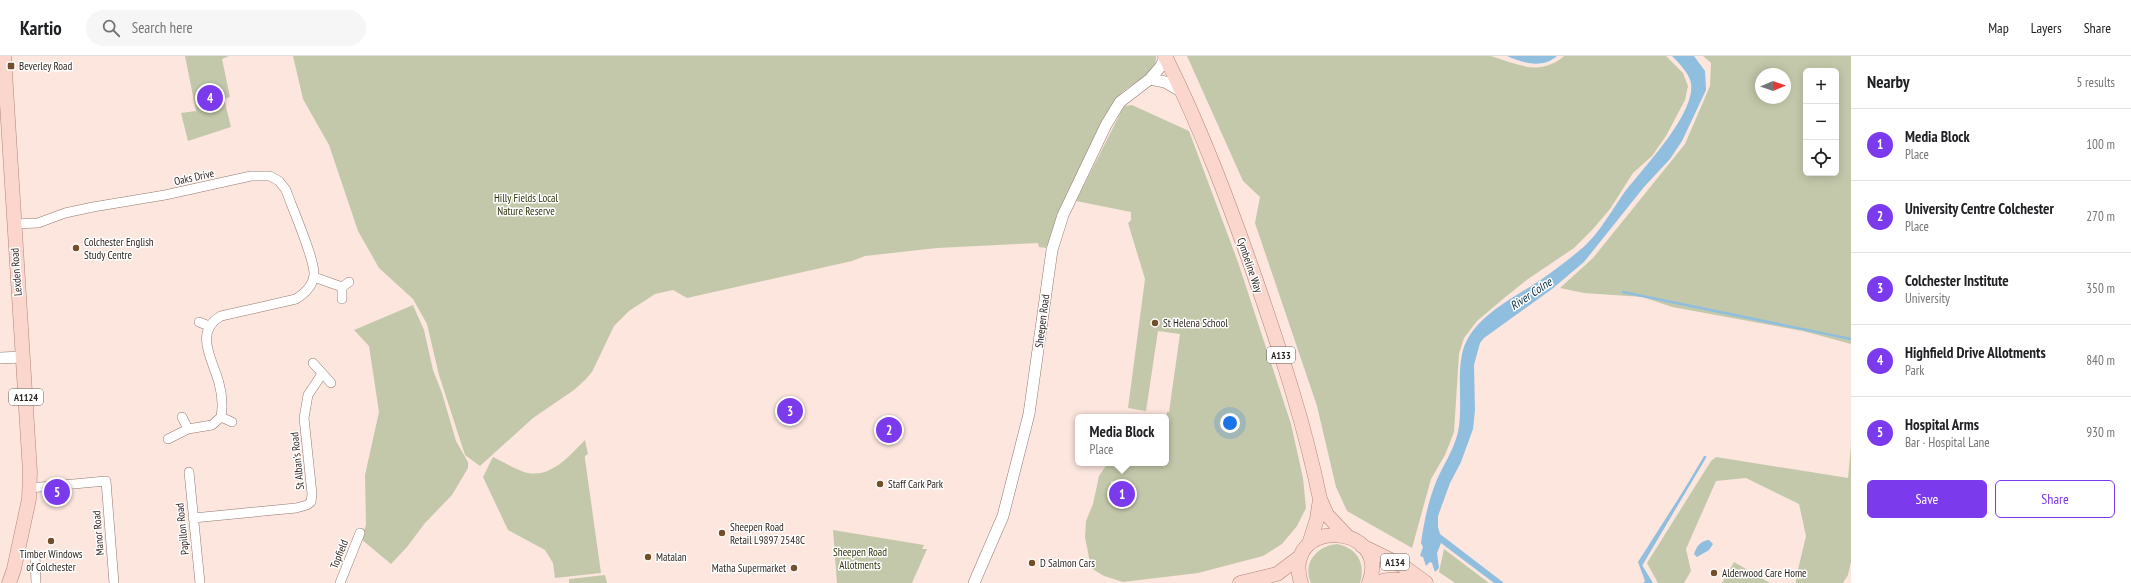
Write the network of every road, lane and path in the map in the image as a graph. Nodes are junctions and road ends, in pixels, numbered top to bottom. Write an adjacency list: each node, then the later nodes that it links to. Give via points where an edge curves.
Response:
1 (4, 56): 4 (main road, Lexden Road / A1124)
2 (1165, 56): 3 (street, Sheepen Road, via 1161,66); 5 (main road, Cymbeline Way / A133)
3 (1150, 79): 5 (street, via 1165,82); 36 (street, Sheepen Road, via 1120,102 1106,125 1063,215 1052,250 1029,414 1004,516)
4 (3, 92): 6 (main road, Lexden Road / A1124)
5 (1184, 93): 23 (main road, Cymbeline Way / A133, via 1248,257 1287,370)
6 (13, 224): 7 (street, Oaks Drive, via 38,223 65,213 93,207 165,195 251,176 270,176 279,181 286,190 314,269); 11 (main road, Lexden Road / A1124)
7 (314, 277): 8 (street, via 345,284); 10 (street, via 308,288 296,299 221,316)
8 (342, 299)
9 (199, 322): 10 (street)
10 (209, 326): 17 (street, via 206,333 207,341 221,393)
11 (23, 357): 12 (street); 22 (main road, Lexden Road / A1124)
12 (0, 358)
13 (313, 363): 14 (street)
14 (322, 374): 15 (street); 24 (street, St Alban's Road, via 308,396 304,418 311,502 307,506 296,508)
15 (331, 383)
16 (182, 417): 19 (street)
17 (222, 417): 18 (street); 19 (street, via 212,425)
18 (232, 422)
19 (188, 429): 20 (street)
20 (168, 439)
21 (188, 472): 24 (street, Papillon Road)
22 (30, 488): 30 (main road, A1124); 33 (street, Manor Road, via 106,481)
23 (1320, 499): 26 (main road, A133, via 1327,515); 28 (main road, A133, via 1317,519)
24 (193, 518): 34 (street, Papillon Road)
25 (360, 533): 35 (street, Topfield)
26 (1347, 536): 27 (main road, A134); 28 (main road, via 1327,535)
27 (1362, 546): 39 (main road, A134, via 1371,562); 41 (main road, A134, via 1403,566)
28 (1305, 550): 37 (main road, via 1277,574); 38 (main road, via 1299,567)
29 (36, 555): 32 (street)
30 (12, 580)
31 (1383, 582): 40 (main road, A134, via 1405,580)
32 (36, 583)
33 (114, 583)
34 (200, 583)
35 (340, 583)
36 (974, 583)
37 (1240, 583)
38 (1301, 583)
39 (1369, 583)
40 (1417, 583)
41 (1426, 583)

